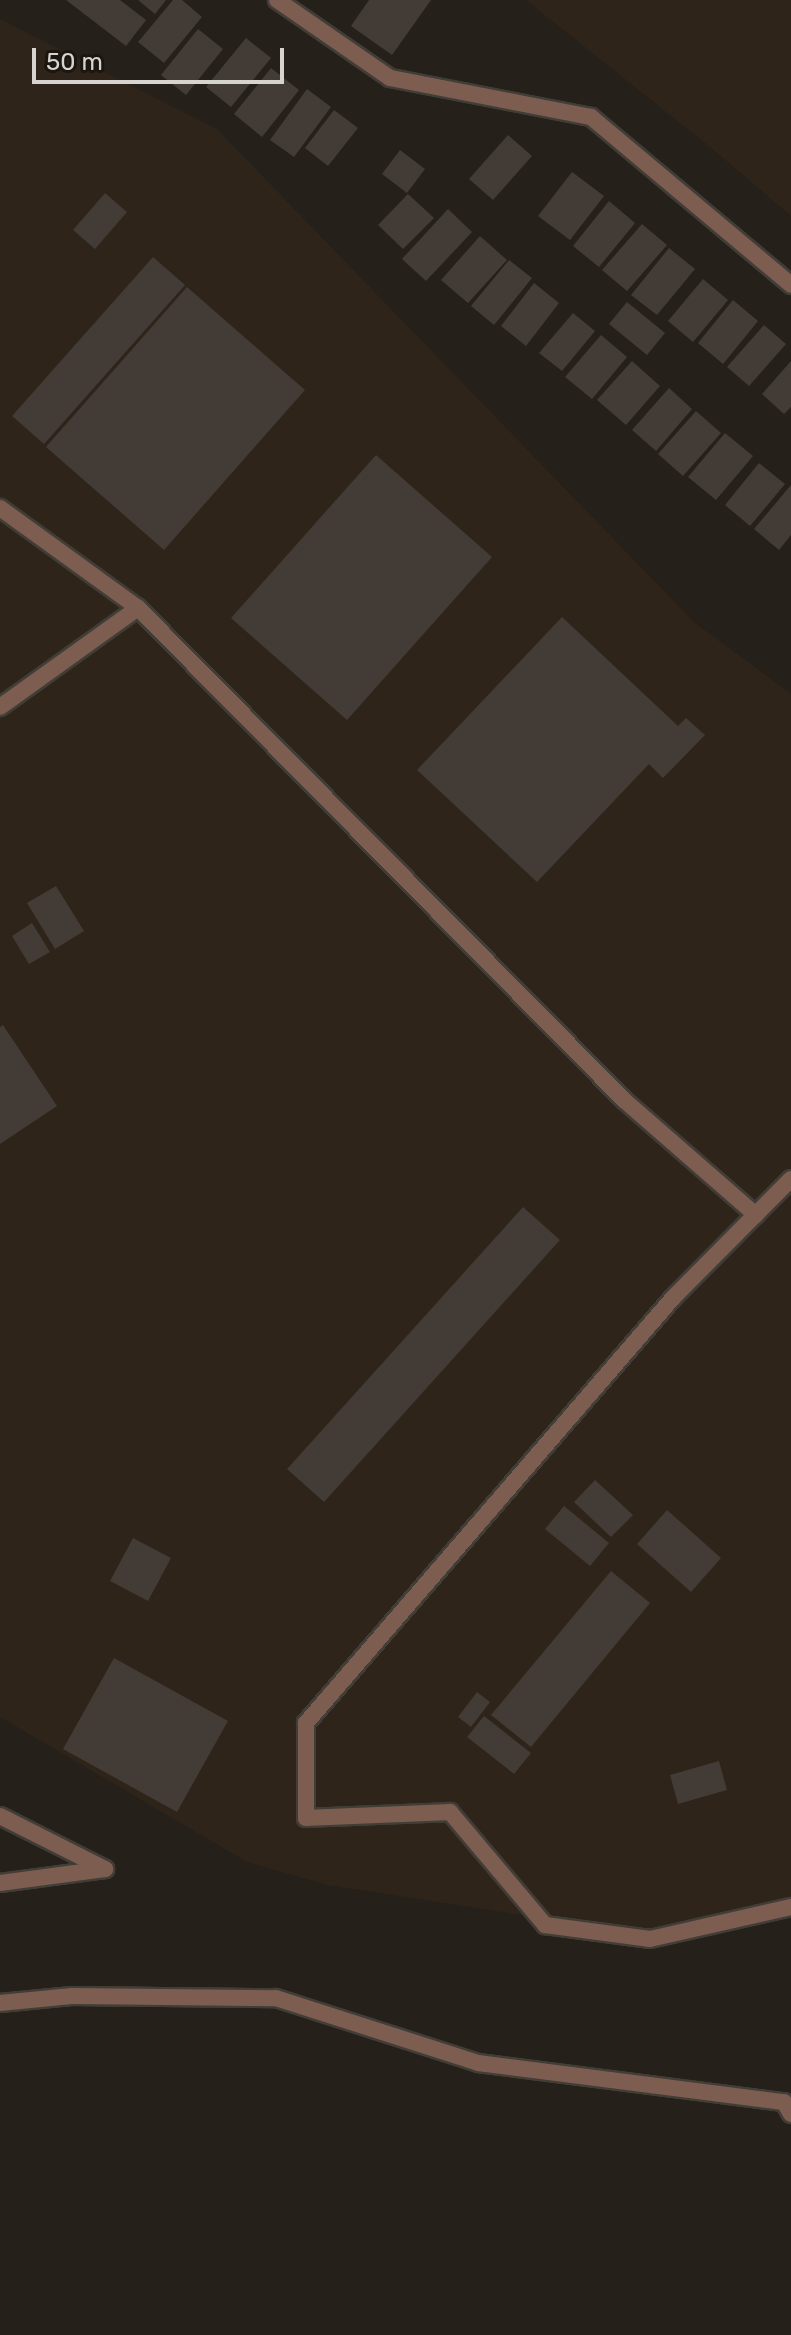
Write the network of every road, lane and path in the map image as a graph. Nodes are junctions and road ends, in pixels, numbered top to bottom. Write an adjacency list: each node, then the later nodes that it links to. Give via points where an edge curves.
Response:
1 (277, 0): 2 (street, via 390,78 591,117)
2 (791, 285)
3 (0, 508): 4 (street)
4 (138, 608): 5 (street); 7 (street, via 624,1100)
5 (0, 707)
6 (791, 1179): 7 (street)
7 (756, 1215): 10 (street, via 672,1299 306,1723 306,1818 450,1812 545,1925 650,1939)
8 (0, 1816): 9 (street, via 105,1869)
9 (0, 1883)
10 (791, 1907)
11 (0, 2003): 12 (street, via 72,1996 276,1998 478,2063 784,2102)
12 (791, 2114)

